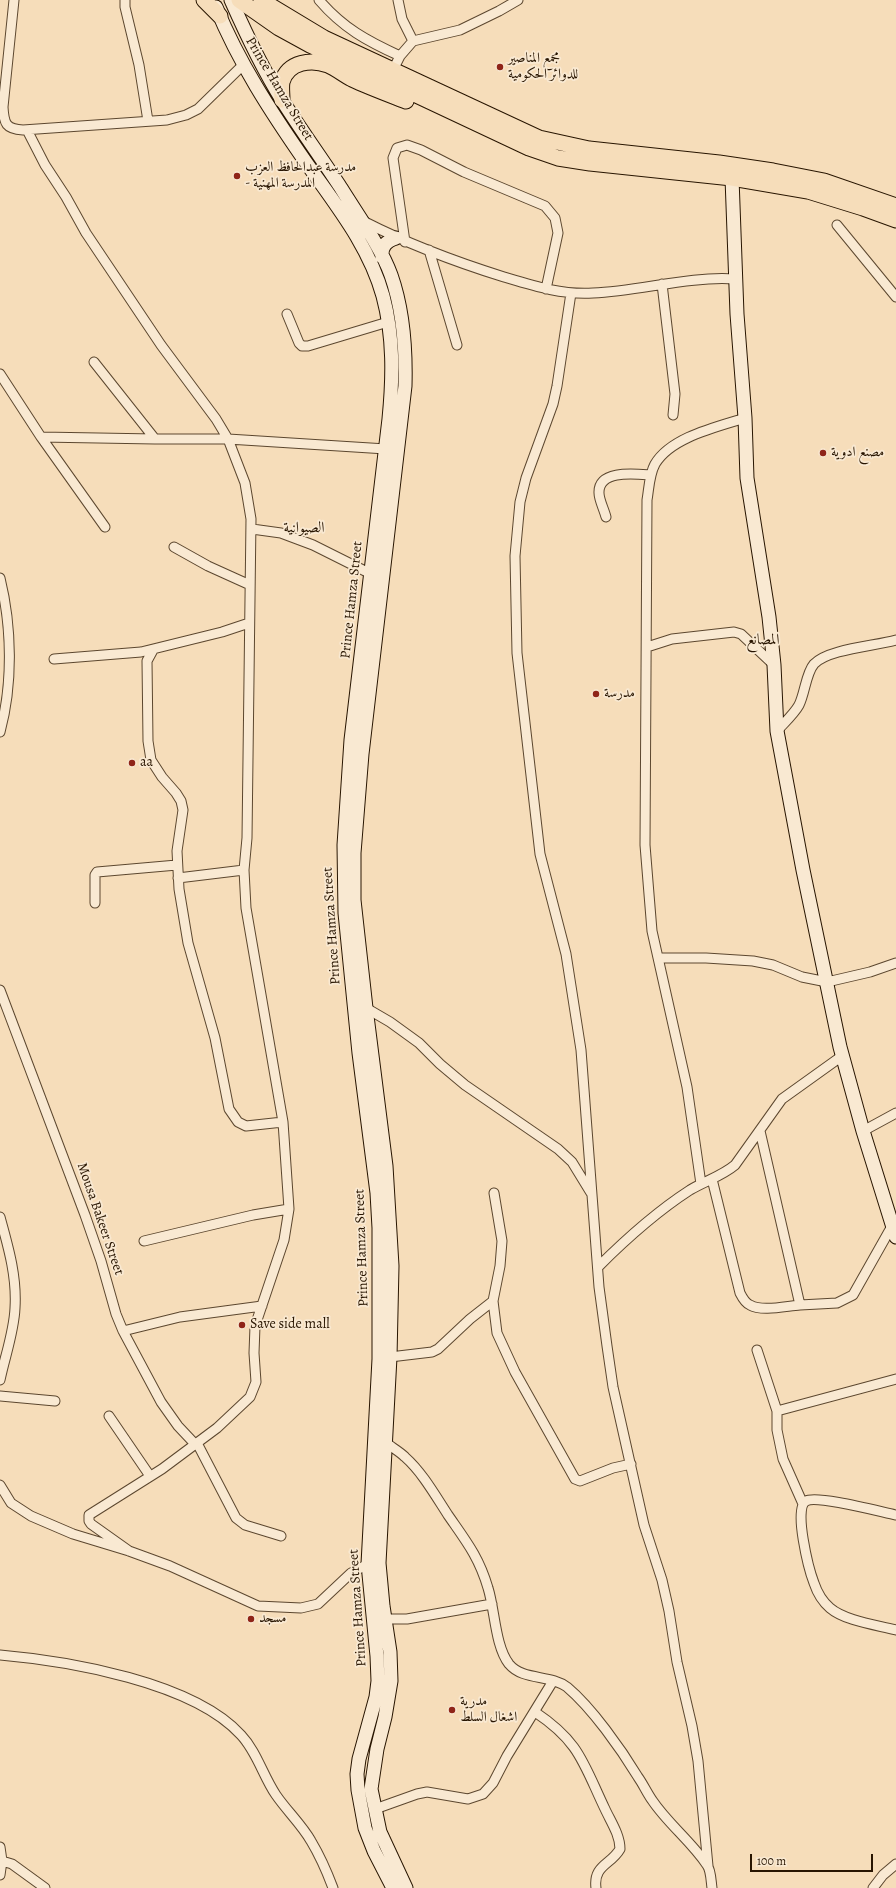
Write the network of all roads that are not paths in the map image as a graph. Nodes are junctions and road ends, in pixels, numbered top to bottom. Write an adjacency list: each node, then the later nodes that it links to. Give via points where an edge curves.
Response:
1 (14, 0): 15 (street)
2 (125, 0): 18 (street)
3 (204, 0): 10 (main road)
4 (213, 0): 10 (main road, Prince Hamza Street)
5 (319, 0): 12 (street, via 340,22 358,35)
6 (398, 0): 11 (street, via 402,19)
7 (518, 0): 11 (street, via 460,30)
8 (238, 2): 16 (main road, Prince Hamza Street, via 262,65); 17 (main road, via 310,45)
9 (264, 2): 14 (main road, via 324,38)
10 (220, 16): 13 (main road, Prince Hamza Street)
11 (413, 41): 12 (street)
12 (400, 56): 14 (street)
13 (243, 65): 18 (street, via 198,109 167,120); 22 (main road, Prince Hamza Street, via 277,121)
14 (393, 70): 24 (main road, via 539,138 589,149 773,171 824,182)
15 (3, 81): 19 (street)
16 (282, 100): 17 (main road, via 283,80 292,67 315,62 410,102); 21 (main road, Prince Hamza Street)
17 (444, 108): 23 (main road, via 529,148 558,158)
18 (148, 121): 20 (street)
19 (3, 127): 20 (street)
20 (27, 130): 45 (street, via 44,165 86,233)
21 (329, 170): 22 (main road); 26 (main road, Prince Hamza Street)
22 (317, 178): 25 (main road, Prince Hamza Street)
23 (732, 178): 27 (main road, via 808,191); 32 (main road)
24 (896, 206)
25 (341, 210): 26 (street); 38 (main road, Prince Hamza Street, via 362,244 376,275)
26 (361, 220): 29 (street); 31 (main road, Prince Hamza Street)
27 (896, 220)
28 (837, 225): 36 (street)
29 (400, 240): 30 (street); 31 (main road, via 391,239 383,247); 34 (street, via 393,158 397,148 407,145 533,200 551,212 558,233)
30 (429, 250): 34 (street, via 478,269); 39 (street)
31 (382, 257): 72 (main road, Prince Hamza Street, via 391,275 397,297 404,346 405,386 357,811 354,900)
32 (735, 279): 33 (street, via 700,278); 43 (main road)
33 (662, 284): 35 (street, via 625,290); 42 (street, via 675,394)
34 (546, 289): 35 (street)
35 (571, 293): 82 (street, via 553,404 520,502 515,556 515,607 517,653 540,854 566,954 581,1050 586,1090)
36 (896, 297)
37 (287, 314): 38 (street, via 302,346)
38 (388, 322): 47 (main road, Prince Hamza Street, via 393,378)
39 (456, 345)
40 (94, 362): 46 (street)
41 (0, 374): 44 (street)
42 (673, 415)
43 (745, 418): 48 (street, via 704,431 678,443 666,451 655,464); 61 (main road, via 747,478)
44 (41, 437): 46 (street); 50 (street)
45 (228, 439): 46 (street); 47 (street); 51 (street, via 245,483)
46 (156, 440)
47 (386, 449): 53 (main road, Prince Hamza Street)
48 (651, 475): 49 (street, via 616,474 602,484 599,494); 58 (street, via 647,500)
49 (606, 516)
50 (105, 527)
51 (252, 529): 53 (street, via 281,533 313,545); 55 (street)
52 (174, 547): 55 (street)
53 (371, 574): 74 (main road, Prince Hamza Street, via 351,740 344,845 345,913)
54 (0, 578): 63 (street, via 5,602 9,680)
55 (250, 585): 56 (street)
56 (249, 623): 59 (street); 65 (street, via 247,838)
57 (896, 640): 62 (street, via 827,655 814,664 798,706)
58 (647, 647): 61 (street, via 672,639 734,632 741,634); 68 (street, via 645,845 652,931)
59 (152, 650): 60 (street); 64 (street, via 147,661 148,741 151,760 176,793 183,810)
60 (54, 659)
61 (774, 665): 62 (main road)
62 (777, 731): 70 (main road)
63 (0, 732)
64 (177, 865): 66 (street); 67 (street, via 97,872)
65 (244, 870): 66 (street); 76 (street, via 246,908)
66 (178, 878): 76 (street, via 188,943 215,1038 231,1113 238,1122 246,1126)
67 (95, 903)
68 (658, 958): 70 (street, via 753,961 773,965 802,977); 80 (street, via 687,1087)
69 (896, 963): 70 (street)
70 (827, 982): 73 (main road)
71 (0, 990): 91 (street, Mousa Bakeer Street, via 90,1228)
72 (366, 1008): 74 (main road, Prince Hamza Street); 82 (street, via 419,1043 465,1085 558,1149 572,1162)
73 (842, 1056): 77 (street, via 782,1099); 78 (main road)
74 (370, 1089): 93 (main road, Prince Hamza Street, via 386,1166 391,1230); 107 (main road, Prince Hamza Street, via 379,1264)
75 (896, 1113): 78 (street)
76 (283, 1122): 83 (street)
77 (760, 1131): 79 (street, via 736,1165 725,1174); 89 (street)
78 (863, 1131): 85 (main road)
79 (712, 1179): 80 (street); 89 (street, via 740,1293 744,1300 750,1305 770,1308)
80 (701, 1184): 87 (street, via 642,1224)
81 (494, 1193): 88 (street, via 502,1241)
82 (591, 1193): 87 (street)
83 (289, 1209): 86 (street); 90 (street, via 284,1240)
84 (0, 1217): 94 (street, via 13,1269 15,1307)
85 (894, 1231): 89 (street, via 853,1295 837,1303)
86 (144, 1241)
87 (598, 1267): 102 (street, via 610,1366)
88 (494, 1301): 93 (street, via 438,1349); 102 (street, via 496,1328 503,1348 575,1479 580,1481)
89 (800, 1305)
90 (262, 1306): 91 (street, via 180,1317); 100 (street, via 255,1326 254,1390 234,1413)
91 (123, 1331): 100 (street, Mousa Bakeer Street, via 161,1402 184,1432 194,1443)
92 (758, 1350): 98 (street)
93 (390, 1357): 101 (main road, Prince Hamza Street)
94 (0, 1378)
95 (896, 1379): 98 (street)
96 (0, 1396): 97 (street)
97 (55, 1401)
98 (777, 1411): 105 (street, via 783,1459)
99 (109, 1416): 103 (street)
100 (196, 1442): 103 (street); 108 (street, via 236,1518 245,1525)
101 (385, 1442): 107 (main road, Prince Hamza Street); 111 (street, via 405,1457 468,1541 481,1566)
102 (631, 1464): 121 (street, via 644,1525 666,1593 677,1662 692,1726 702,1794)
103 (150, 1476): 109 (street, via 89,1515 91,1524)
104 (0, 1485): 109 (street, via 11,1503 31,1516 73,1534)
105 (803, 1504): 106 (street, via 812,1499); 113 (street, via 802,1532 806,1557 814,1583 823,1600 836,1613)
106 (896, 1515)
107 (375, 1519): 110 (main road, Prince Hamza Street); 112 (main road, Prince Hamza Street)
108 (281, 1536)
109 (130, 1551): 110 (street, via 170,1566 252,1604 265,1607 301,1608 318,1604 351,1573)
110 (368, 1564): 125 (main road, Prince Hamza Street, via 379,1670 374,1702 359,1759 358,1790 365,1828)
111 (492, 1604): 112 (street, via 407,1619); 115 (street, via 500,1642 509,1664 525,1674)
112 (385, 1619): 117 (main road, Prince Hamza Street, via 391,1681 372,1774 371,1789)
113 (896, 1630)
114 (0, 1655): 124 (street, via 79,1666 154,1686 194,1701 229,1724 242,1735 275,1794 311,1840)
115 (553, 1681): 116 (street); 121 (street, via 565,1686 577,1696 619,1747 666,1819)
116 (535, 1712): 117 (street, via 493,1783 483,1794 468,1799 427,1792); 127 (street, via 567,1737 581,1755 617,1834 620,1849 602,1866 598,1873)
117 (375, 1808): 126 (main road, Prince Hamza Street, via 380,1832)
118 (0, 1847): 119 (street)
119 (2, 1861): 122 (street); 123 (street, via 12,1864)
120 (896, 1864): 129 (street)
121 (708, 1866): 128 (street)
122 (0, 1875)
123 (44, 1888)
124 (333, 1888)
125 (393, 1888)
126 (406, 1888)
127 (596, 1888)
128 (712, 1888)
129 (872, 1888)

